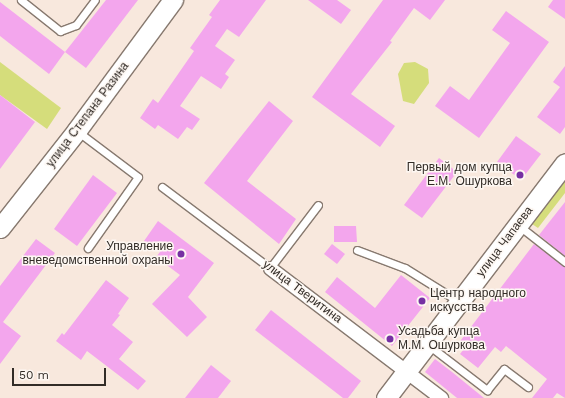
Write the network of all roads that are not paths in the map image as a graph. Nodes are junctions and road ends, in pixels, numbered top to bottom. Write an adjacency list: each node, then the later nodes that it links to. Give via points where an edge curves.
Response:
1 (21, 0): 2 (lane, via 60,31 76,25)
2 (95, 0)
3 (173, 0): 4 (main road, улица Степана Разина)
4 (77, 130): 9 (main road, улица Степана Разина); 10 (lane, via 138,177)
5 (565, 163): 8 (main road, улица Чапаева)
6 (162, 187): 13 (lane, улица Тверитина)
7 (318, 205): 13 (lane)
8 (518, 225): 12 (lane); 14 (main road, улица Чапаева)
9 (0, 228)
10 (88, 248)
11 (357, 250): 14 (lane, via 406,268)
12 (565, 262)
13 (270, 268): 16 (street, улица Тверитина)
14 (459, 302): 15 (main road, улица Чапаева)
15 (427, 344): 16 (main road, улица Чапаева); 17 (lane, via 488,390 504,369)
16 (407, 371): 18 (main road, улица Чапаева); 19 (street, улица Тверитина)
17 (528, 387)
18 (386, 398)
19 (441, 398)

